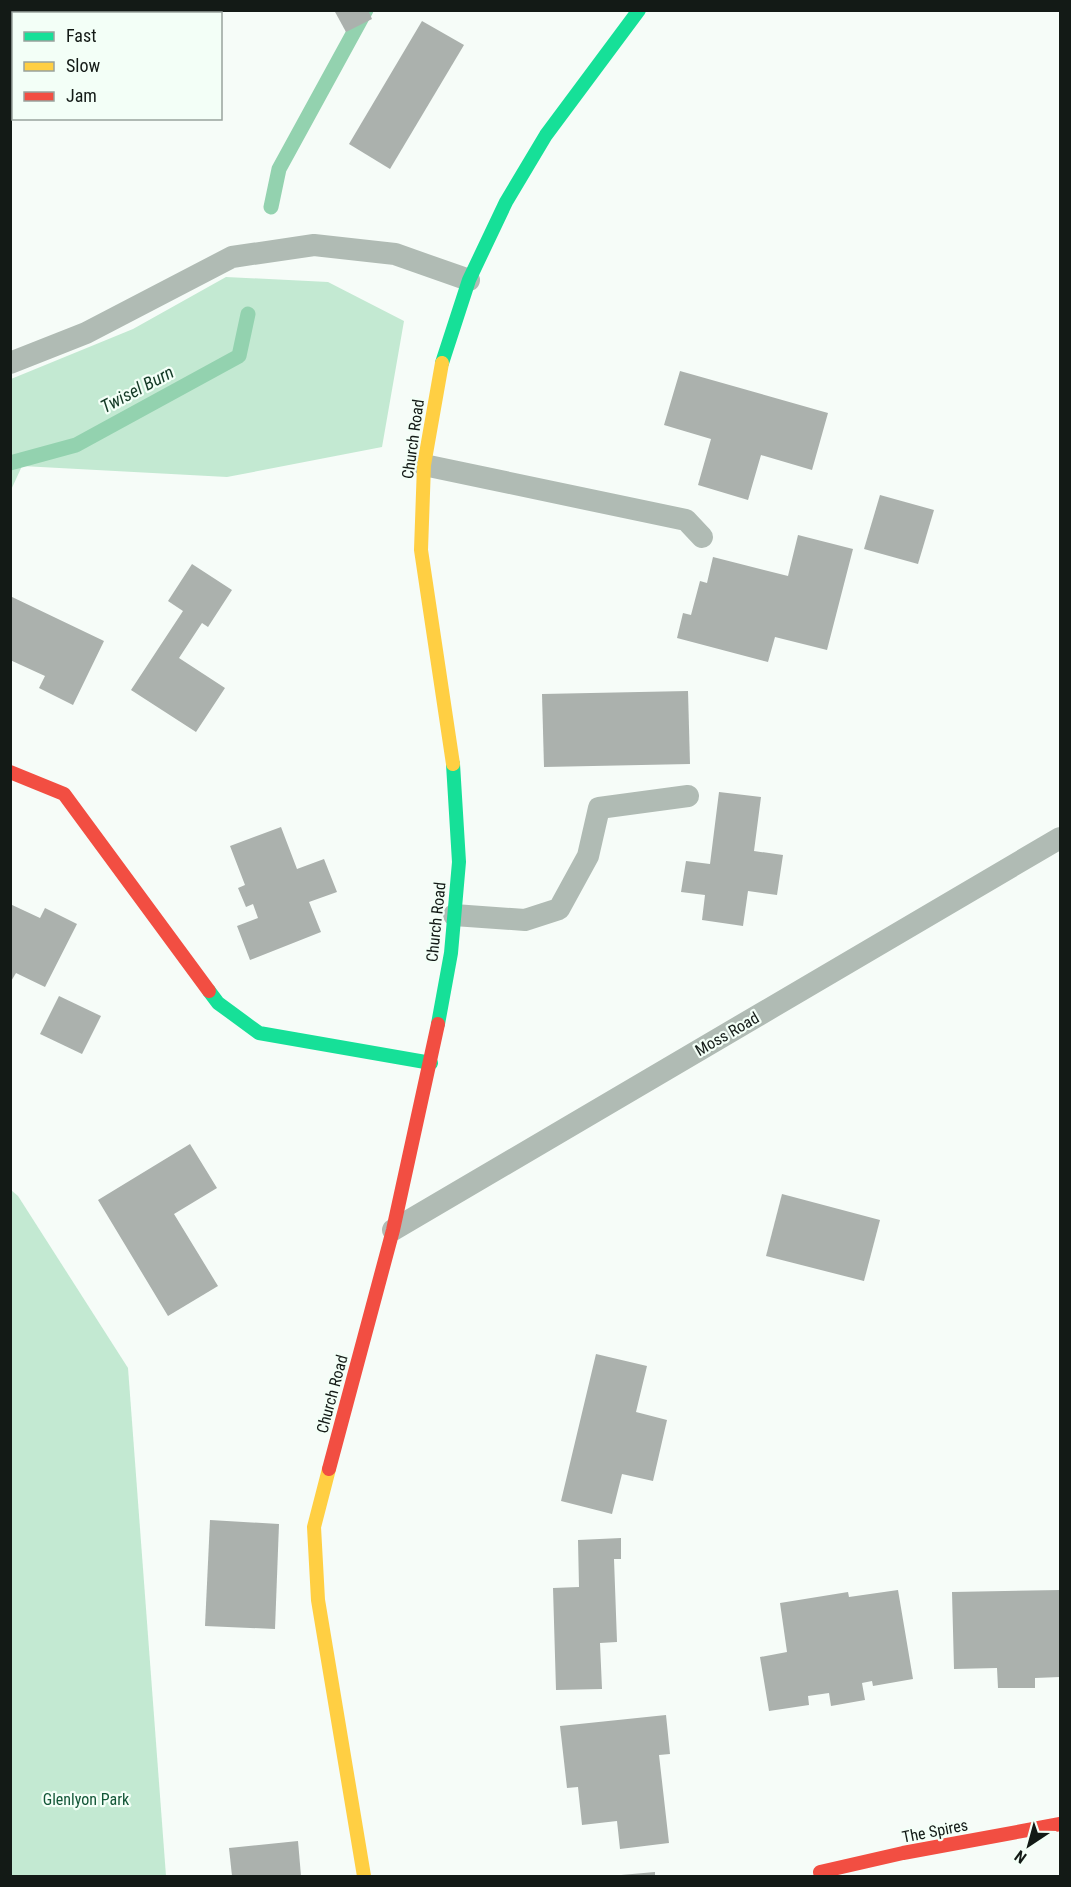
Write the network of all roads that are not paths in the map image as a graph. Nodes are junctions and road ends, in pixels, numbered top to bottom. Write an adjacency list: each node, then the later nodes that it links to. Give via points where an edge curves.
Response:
1 (639, 10): 2 (street, Church Road, via 546,135 506,202)
2 (469, 280): 3 (lane, via 395,254 314,245 232,257 86,333); 4 (street, Church Road, via 442,364)
3 (10, 363)
4 (424, 465): 5 (lane, via 686,520); 9 (street, Church Road, via 421,550 453,758 459,862)
5 (702, 537)
6 (10, 772): 10 (street, via 64,794 218,1003 259,1034)
7 (688, 796): 9 (lane, via 599,808 588,856 559,909 525,920)
8 (1060, 838): 11 (lane, Moss Road)
9 (454, 915): 10 (street, Church Road)
10 (431, 1063): 11 (street, Church Road)
11 (393, 1230): 13 (street, Church Road, via 314,1527 318,1600)
12 (1060, 1824): 14 (street, The Spires, via 903,1853 820,1872)
13 (364, 1876)
14 (820, 1876)

